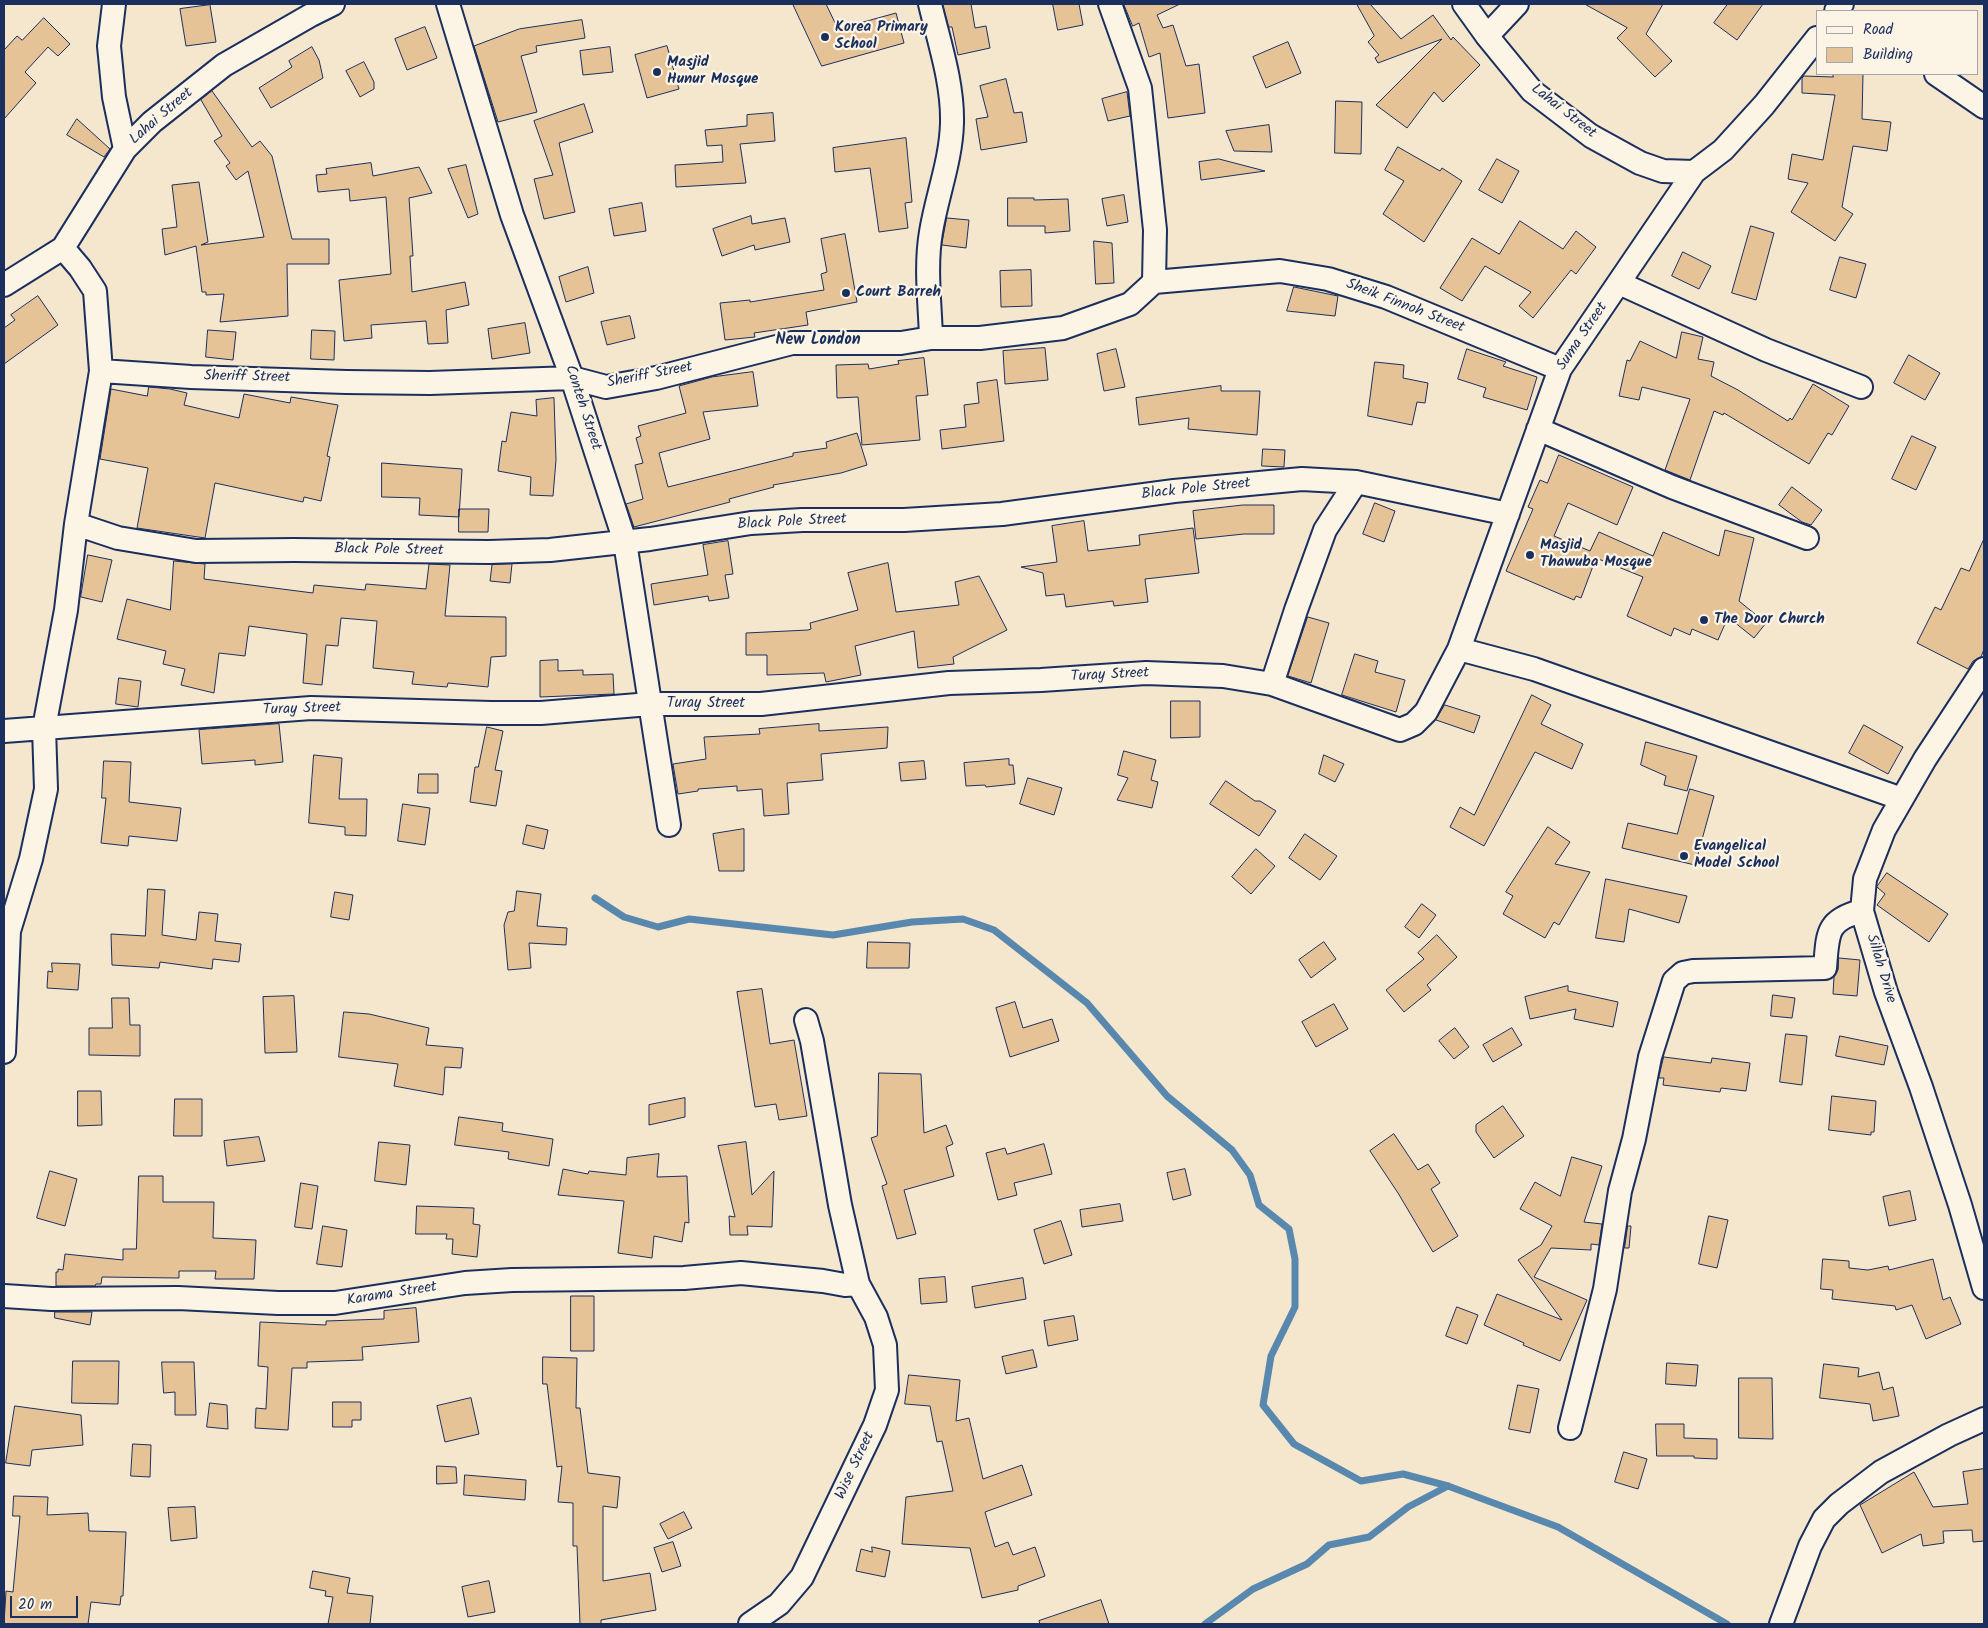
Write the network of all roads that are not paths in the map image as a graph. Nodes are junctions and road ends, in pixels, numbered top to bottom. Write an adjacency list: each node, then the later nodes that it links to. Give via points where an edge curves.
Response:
1 (114, 4): 12 (street, via 109,46 114,98)
2 (333, 4): 12 (street, Lahai Street, via 224,65 152,122)
3 (448, 4): 21 (street, Conteh Street, via 512,216)
4 (930, 4): 18 (street, via 947,77 952,122 948,156 931,231 928,266)
5 (1110, 4): 15 (street, via 1140,88 1155,230)
6 (1464, 4): 8 (street, Lahai Street)
7 (1517, 4): 8 (street)
8 (1487, 36): 13 (street, Lahai Street, via 1532,91 1591,136 1640,163 1663,171)
9 (1816, 39): 13 (street, Suma Street, via 1723,150)
10 (1938, 75): 11 (street)
11 (1984, 106)
12 (125, 149): 14 (street, Lahai Street)
13 (1694, 172): 16 (street, Suma Street)
14 (63, 248): 17 (street, Lahai Street); 20 (street, via 95,291)
15 (1154, 282): 18 (street, Sheriff Street, via 1130,304 1063,328 980,338); 19 (street, Sheik Finnoh Street, via 1280,270 1328,279 1386,297)
16 (1619, 283): 19 (street, Suma Street); 22 (street, via 1766,350)
17 (4, 285)
18 (931, 338): 21 (street, Sheriff Street, via 901,343 792,343 656,378 606,387)
19 (1560, 369): 23 (street, Suma Street)
20 (101, 371): 21 (street, Sheriff Street, via 346,382); 26 (street)
21 (572, 378): 28 (street, Conteh Street)
22 (1861, 387)
23 (1538, 429): 25 (street, Suma Street); 27 (street, via 1672,487)
24 (1356, 482): 25 (street, Black Pole Street); 28 (street, Black Pole Street, via 1302,479 1174,491 1002,514 751,523); 31 (street, via 1325,530)
25 (1508, 514): 29 (street, Suma Street)
26 (76, 524): 28 (street, Black Pole Street, via 118,538 196,551 490,552); 33 (street, via 66,610)
27 (1807, 538)
28 (625, 542): 32 (street, Conteh Street)
29 (1459, 649): 34 (street, Suma Street, via 1426,712 1414,724); 36 (street, via 1534,669)
30 (1984, 668): 36 (street, Sillah Drive)
31 (1272, 684): 32 (street, Turay Street, via 1223,676 1146,673 949,683 761,704); 34 (street, Turay Street)
32 (650, 704): 33 (street, Turay Street, via 541,713 311,708); 37 (street, Conteh Street)
33 (44, 728): 35 (street, Turay Street); 39 (street, via 46,789 31,859 10,931)
34 (1400, 730)
35 (4, 731)
36 (1902, 799): 38 (street, Sillah Drive, via 1884,830 1865,879)
37 (669, 825)
38 (1862, 911): 43 (street, Sillah Drive, via 1886,992 1960,1205); 46 (street, via 1845,915 1834,925 1829,934 1825,968 1694,971 1683,973 1674,981 1650,1057 1620,1191 1605,1289)
39 (5, 988): 41 (street)
40 (806, 1020): 42 (street, Wise Street)
41 (4, 1052)
42 (858, 1284): 44 (street, Karama Street, via 845,1286 742,1273 676,1278 464,1283 335,1303); 48 (street, Wise Street, via 876,1317 885,1345 887,1390 875,1425 802,1577 779,1604)
43 (1984, 1288)
44 (4, 1296)
45 (1984, 1418): 47 (street, via 1881,1472 1824,1519 1810,1546)
46 (1570, 1428)
47 (1782, 1621)
48 (750, 1624)

